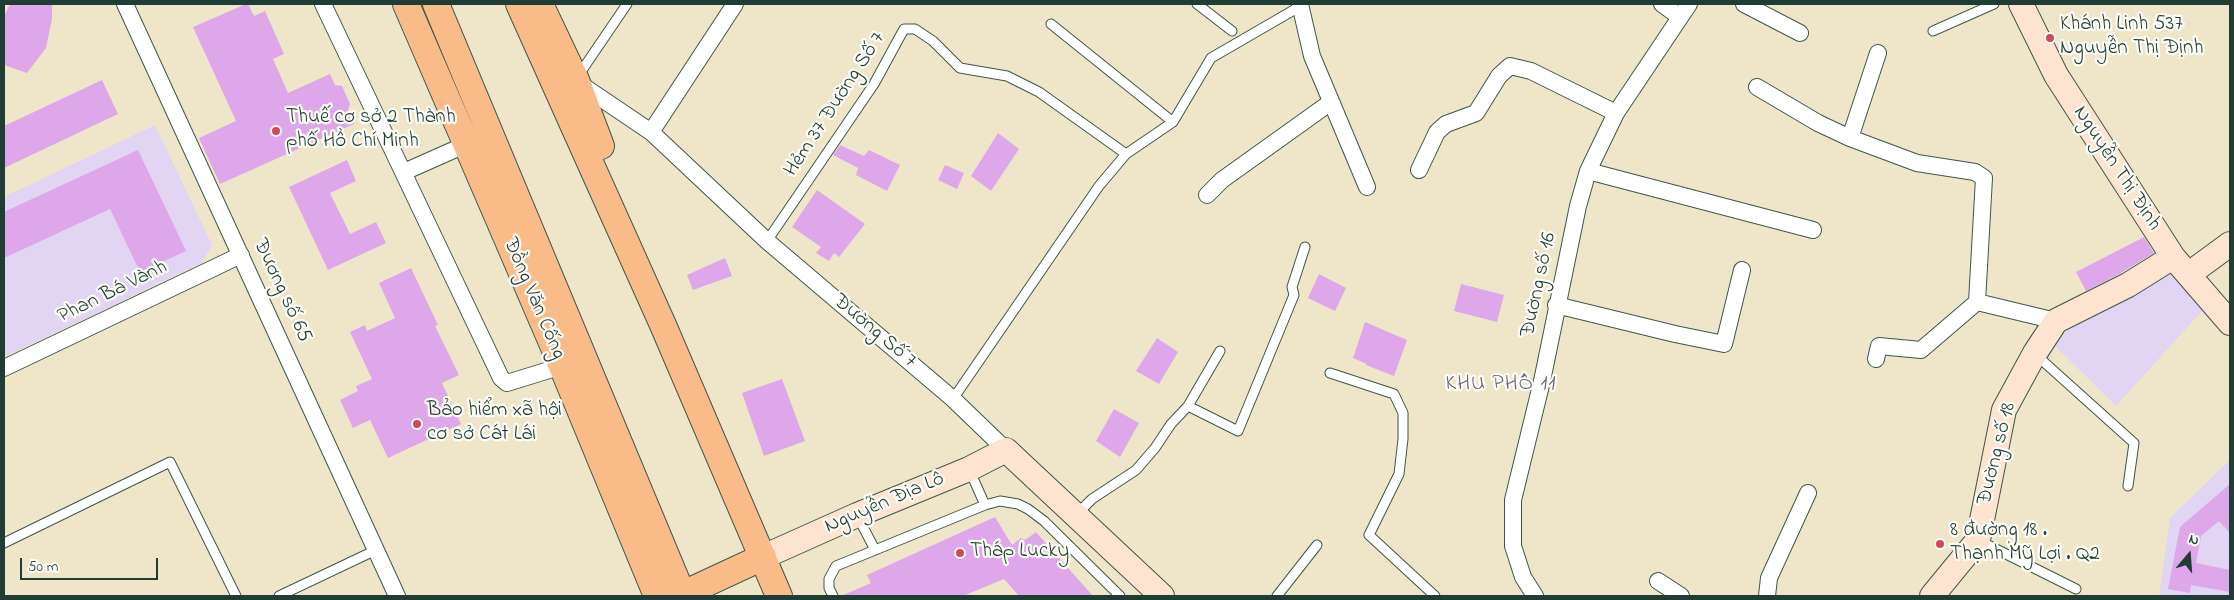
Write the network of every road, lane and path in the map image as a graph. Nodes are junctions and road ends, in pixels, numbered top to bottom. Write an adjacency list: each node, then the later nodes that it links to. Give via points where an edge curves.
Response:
1 (125, 4): 40 (street, Đương số 65)
2 (323, 4): 33 (street)
3 (406, 4): 29 (main road, Đồng Văn Cống)
4 (436, 4): 27 (main road, Đồng Văn Cống)
5 (519, 4): 21 (main road)
6 (540, 4): 21 (main road)
7 (627, 4): 21 (lane)
8 (736, 4): 26 (street)
9 (1197, 4): 17 (lane)
10 (1662, 4): 15 (street)
11 (1744, 4): 19 (street)
12 (1994, 4): 18 (lane)
13 (2021, 4): 41 (street, Nguyễn Thị Định, via 2056,75)
14 (1300, 6): 23 (street, via 1312,56); 25 (lane, via 1211,58)
15 (1684, 10): 24 (street, Đường số 16)
16 (1051, 24): 25 (lane)
17 (1232, 31)
18 (1933, 31)
19 (1800, 33)
20 (1878, 54): 28 (street)
21 (566, 84): 26 (street, Đường Số 7); 68 (main road, via 662,325)
22 (1757, 87): 28 (street)
23 (1330, 102): 34 (street); 35 (street, via 1222,180)
24 (1616, 113): 31 (street, via 1531,70 1510,66 1499,76 1476,113 1446,124 1437,132); 32 (street, Đường số 16)
25 (1173, 122): 30 (lane)
26 (651, 132): 37 (street, Đường Số 7)
27 (491, 133): 29 (main road); 51 (main road, Đồng Văn Cống)
28 (1850, 138): 44 (street, via 1917,163 1981,174 1984,178)
29 (466, 144): 33 (street); 51 (main road, Đồng Văn Cống)
30 (1126, 154): 37 (lane, Hẻm 37 Đường Số 7, via 1039,92 1007,76 960,68 915,28 904,29 874,84); 54 (lane, via 1099,186)
31 (1419, 170)
32 (1588, 171): 36 (street); 45 (street, Đường số 16)
33 (404, 172): 51 (street, via 501,378 507,383)
34 (1367, 187)
35 (1207, 195)
36 (1813, 230)
37 (767, 242): 54 (street, Đường Số 7)
38 (2230, 244): 43 (street)
39 (1305, 247): 55 (lane, via 1292,287 1294,295 1238,431)
40 (241, 255): 52 (street, Phan Bá Vành); 66 (street, Đương số 65)
41 (2173, 257): 43 (street, Nguyễn Thị Định); 46 (street, via 2128,285)
42 (1742, 270): 45 (street, via 1724,344)
43 (2189, 274): 47 (street, Nguyễn Thị Định)
44 (1977, 302): 46 (street); 50 (street, via 1921,350 1879,346)
45 (1556, 304): 83 (street, Đường số 16, via 1542,381 1513,500 1513,546 1523,577)
46 (2056, 320): 49 (street, Đường số 18)
47 (2230, 322)
48 (1220, 351): 55 (lane)
49 (2035, 353): 58 (lane, via 2134,443); 63 (street, Đường số 18, via 2004,410)
50 (1876, 360)
51 (573, 362): 74 (main road, Đồng Văn Cống); 75 (main road, Đồng Văn Cống)
52 (4, 368)
53 (1330, 373): 82 (lane, via 1394,394 1403,413 1399,474 1369,535)
54 (953, 399): 56 (street, Đường Số 7)
55 (1188, 406): 61 (lane, via 1136,470 1092,499)
56 (1006, 450): 57 (street, Nguyễn Địa Lô); 61 (street, Đường Số 7)
57 (969, 469): 60 (lane); 62 (street, Nguyễn Địa Lô)
58 (2128, 486)
59 (1808, 493): 85 (street, via 1769,578)
60 (985, 506): 67 (lane); 79 (lane, via 1000,502 1028,509)
61 (1077, 514): 80 (street, Đường Số 7)
62 (857, 515): 67 (lane); 68 (street, Nguyễn Địa Lô)
63 (1978, 540): 70 (lane); 86 (street, Đường số 18)
64 (4, 542): 71 (lane, via 170,462)
65 (1317, 544): 81 (lane)
66 (376, 550): 72 (lane); 73 (street, Đương số 65)
67 (875, 550): 78 (lane, via 836,566 829,579)
68 (763, 557): 75 (main road); 76 (main road); 77 (main road, via 780,574)
69 (1658, 581): 84 (street)
70 (2076, 589)
71 (236, 596)
72 (279, 596)
73 (398, 596)
74 (657, 596)
75 (682, 596)
76 (779, 596)
77 (794, 596)
78 (833, 596)
79 (1120, 596)
80 (1162, 596)
81 (1277, 596)
82 (1435, 596)
83 (1535, 596)
84 (1681, 596)
85 (1767, 596)
86 (1932, 596)

